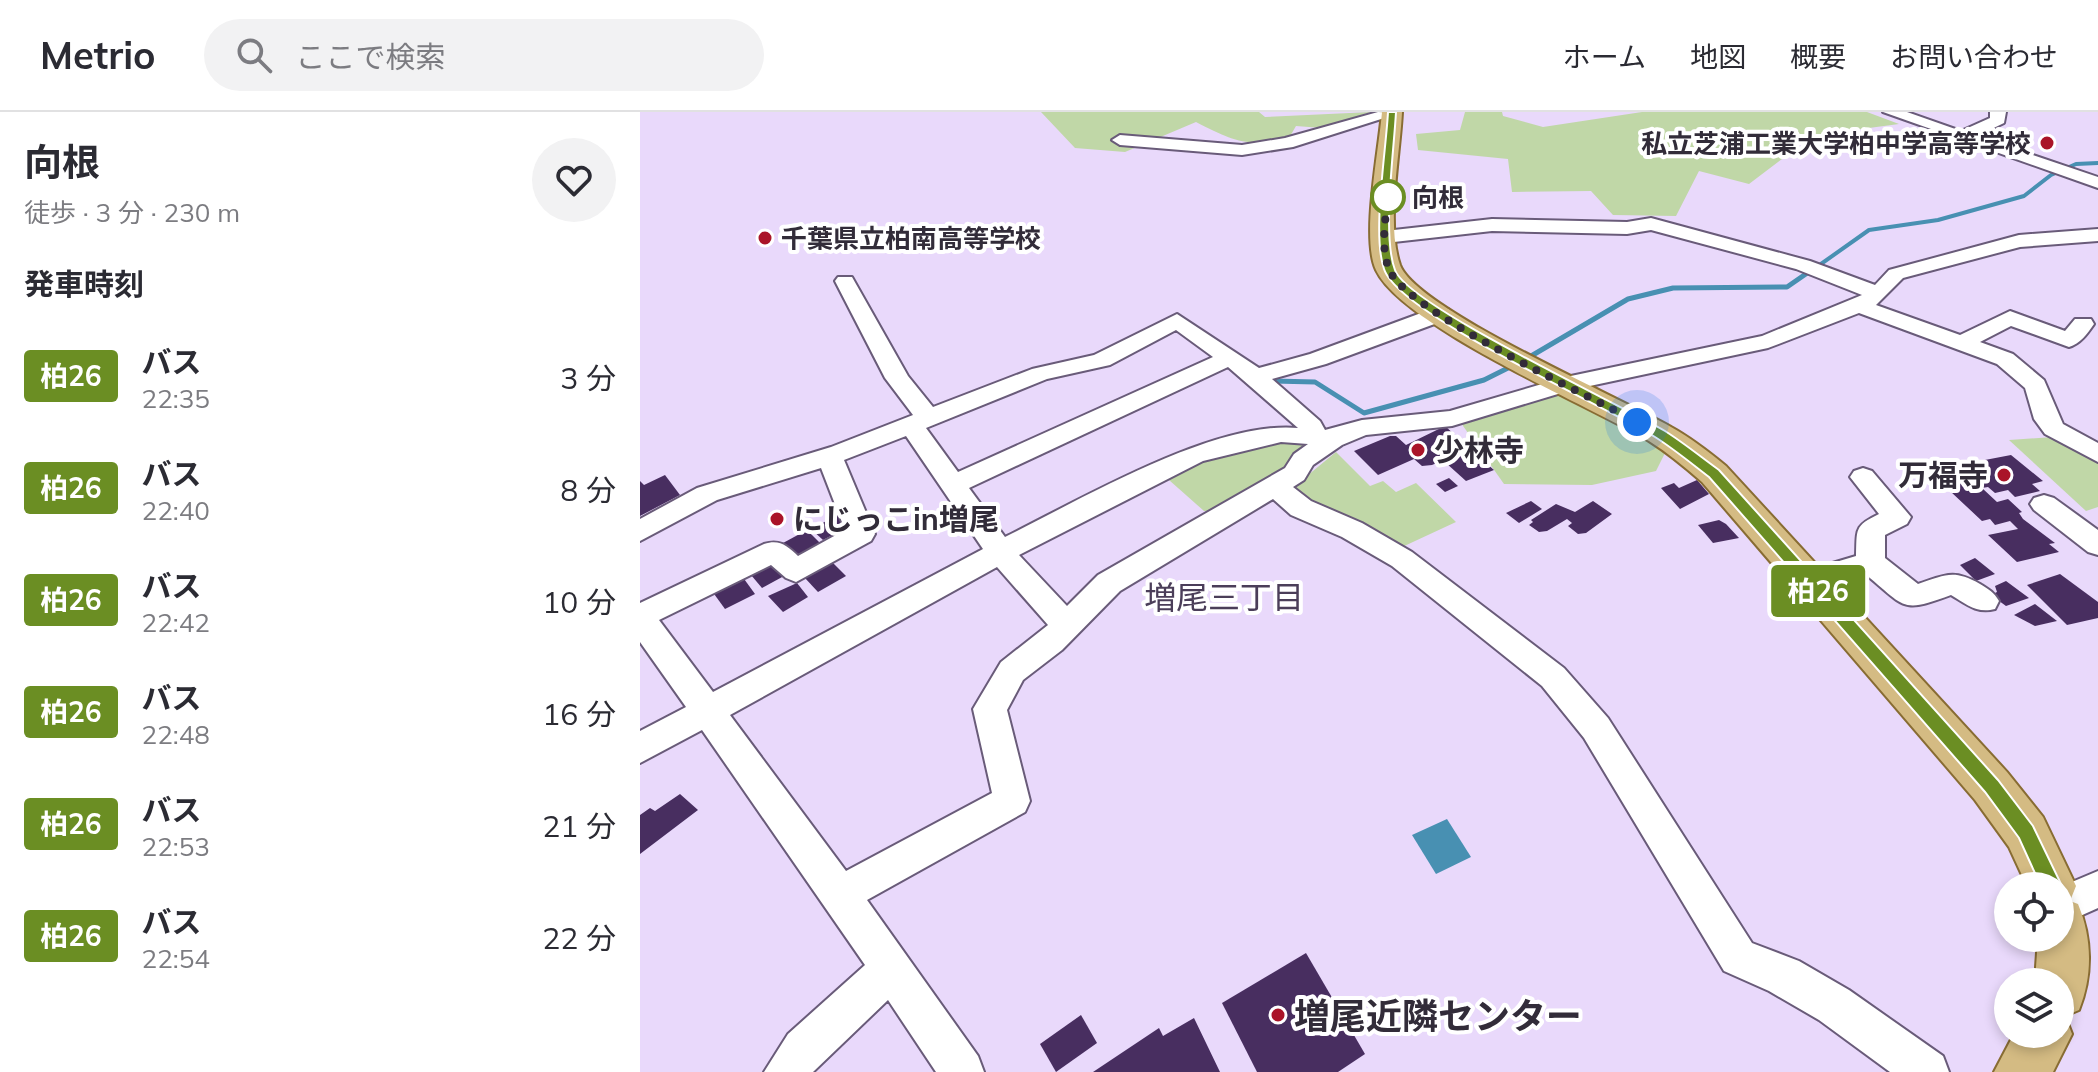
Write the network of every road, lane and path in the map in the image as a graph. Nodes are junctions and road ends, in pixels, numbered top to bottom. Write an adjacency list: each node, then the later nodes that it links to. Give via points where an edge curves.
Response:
1 (1392, 112): 5 (street, via 1287,143 1242,150); 8 (main road)
2 (1891, 112): 4 (street)
3 (1998, 112): 4 (street, via 1990,126)
4 (1961, 137): 6 (street)
5 (1120, 140)
6 (2098, 183)
7 (2098, 235): 10 (street, via 2019,241 1896,274)
8 (1385, 237): 10 (street, via 1480,225 1651,224 1813,268); 11 (main road, via 1386,260 1397,283)
9 (845, 281): 17 (street)
10 (1869, 300): 13 (street); 16 (street, via 1768,341)
11 (1440, 314): 15 (street); 16 (main road)
12 (2083, 324): 13 (street, via 2069,340 2010,318)
13 (1963, 342): 19 (street, via 2028,375 2054,429)
14 (1229, 358): 15 (street); 17 (street, via 1177,321 1102,360 1040,374); 22 (street)
15 (1255, 376): 18 (street)
16 (1566, 384): 18 (street, via 1452,418); 29 (main road, via 1693,455)
17 (919, 421): 20 (street); 22 (street)
18 (1323, 437): 23 (street, via 1295,474); 27 (street, via 1281,434 1194,455)
19 (2098, 454)
20 (829, 456): 25 (street, via 707,494); 32 (street, via 861,534 796,571 774,551)
21 (1863, 477): 28 (street, via 1897,517 1871,530)
22 (951, 486): 27 (street)
23 (1275, 486): 31 (street, via 1109,583); 43 (street, via 1301,508 1402,559 1553,677 1596,728 1738,957 1834,1005)
24 (2044, 504): 26 (street)
25 (640, 531)
26 (2098, 545)
27 (1000, 552): 31 (street); 33 (street)
28 (1870, 562): 29 (street); 30 (street, via 1914,597 1954,583)
29 (1809, 581): 35 (main road, via 1991,786 2026,832)
30 (1984, 601)
31 (1067, 626): 37 (street, via 1012,671 990,709 1012,801)
32 (644, 629): 33 (street)
33 (707, 711): 34 (street); 37 (street)
34 (640, 748)
35 (2045, 872)
36 (2098, 889): 38 (street)
37 (840, 894): 39 (street)
38 (2074, 900)
39 (891, 969): 41 (street, via 803,1049); 42 (street)
40 (2037, 1048): 44 (main road)
41 (786, 1072)
42 (962, 1072)
43 (1927, 1072)
44 (2022, 1072)

